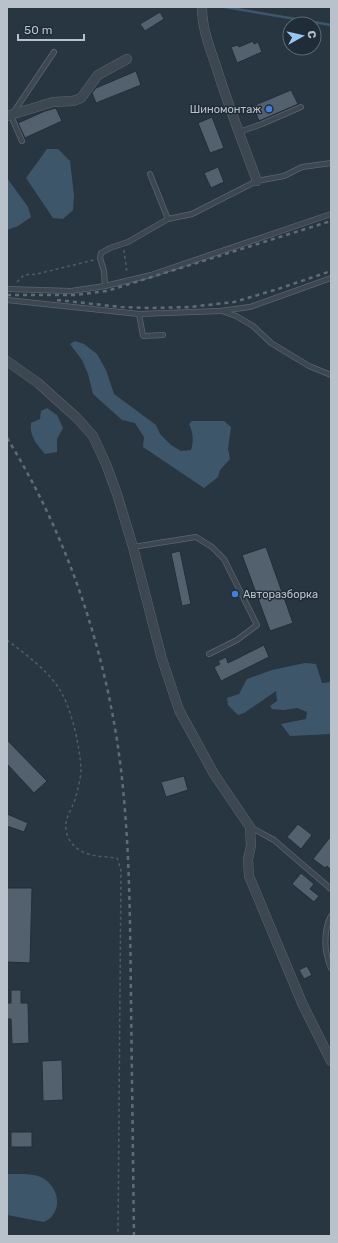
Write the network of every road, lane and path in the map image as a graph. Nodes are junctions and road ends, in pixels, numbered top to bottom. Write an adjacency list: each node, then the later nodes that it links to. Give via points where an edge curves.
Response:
1 (202, 7): 6 (street, via 205,36)
2 (54, 52): 5 (lane)
3 (127, 59): 5 (street, via 98,75 81,98 53,102)
4 (301, 107): 6 (lane)
5 (9, 116): 7 (lane)
6 (239, 132): 10 (street)
7 (22, 141)
8 (331, 163): 10 (lane, via 302,167 284,176)
9 (150, 174): 12 (lane)
10 (257, 181): 12 (lane, via 192,214)
11 (331, 214): 16 (lane, via 151,275)
12 (168, 219): 13 (lane)
13 (122, 244): 14 (lane, via 101,253); 16 (path)
14 (100, 258): 17 (lane); 18 (path, via 24,275 14,287)
15 (331, 278): 20 (lane, via 250,306)
16 (128, 280): 17 (lane)
17 (105, 286): 18 (lane, via 71,291)
18 (8, 289)
19 (7, 300): 21 (lane)
20 (220, 311): 21 (lane); 24 (lane, via 236,316 253,326 271,343 309,366)
21 (139, 314): 22 (lane, via 143,336)
22 (163, 335)
23 (7, 361): 25 (street, via 44,388 93,436 117,494)
24 (331, 375)
25 (133, 547): 27 (lane, via 196,537 212,547 224,559 257,625 237,640); 28 (street, via 162,659 179,710 214,774)
26 (7, 640): 33 (path, via 40,666 59,687 69,708 81,770 76,797 65,823 69,838 80,852 117,858 121,870)
27 (209, 654)
28 (250, 826): 29 (lane, via 274,840); 32 (street, via 252,846 248,860 249,876 302,1003)
29 (331, 889)
30 (331, 916): 31 (lane, via 325,940)
31 (331, 968)
32 (331, 1061)
33 (118, 1236)

